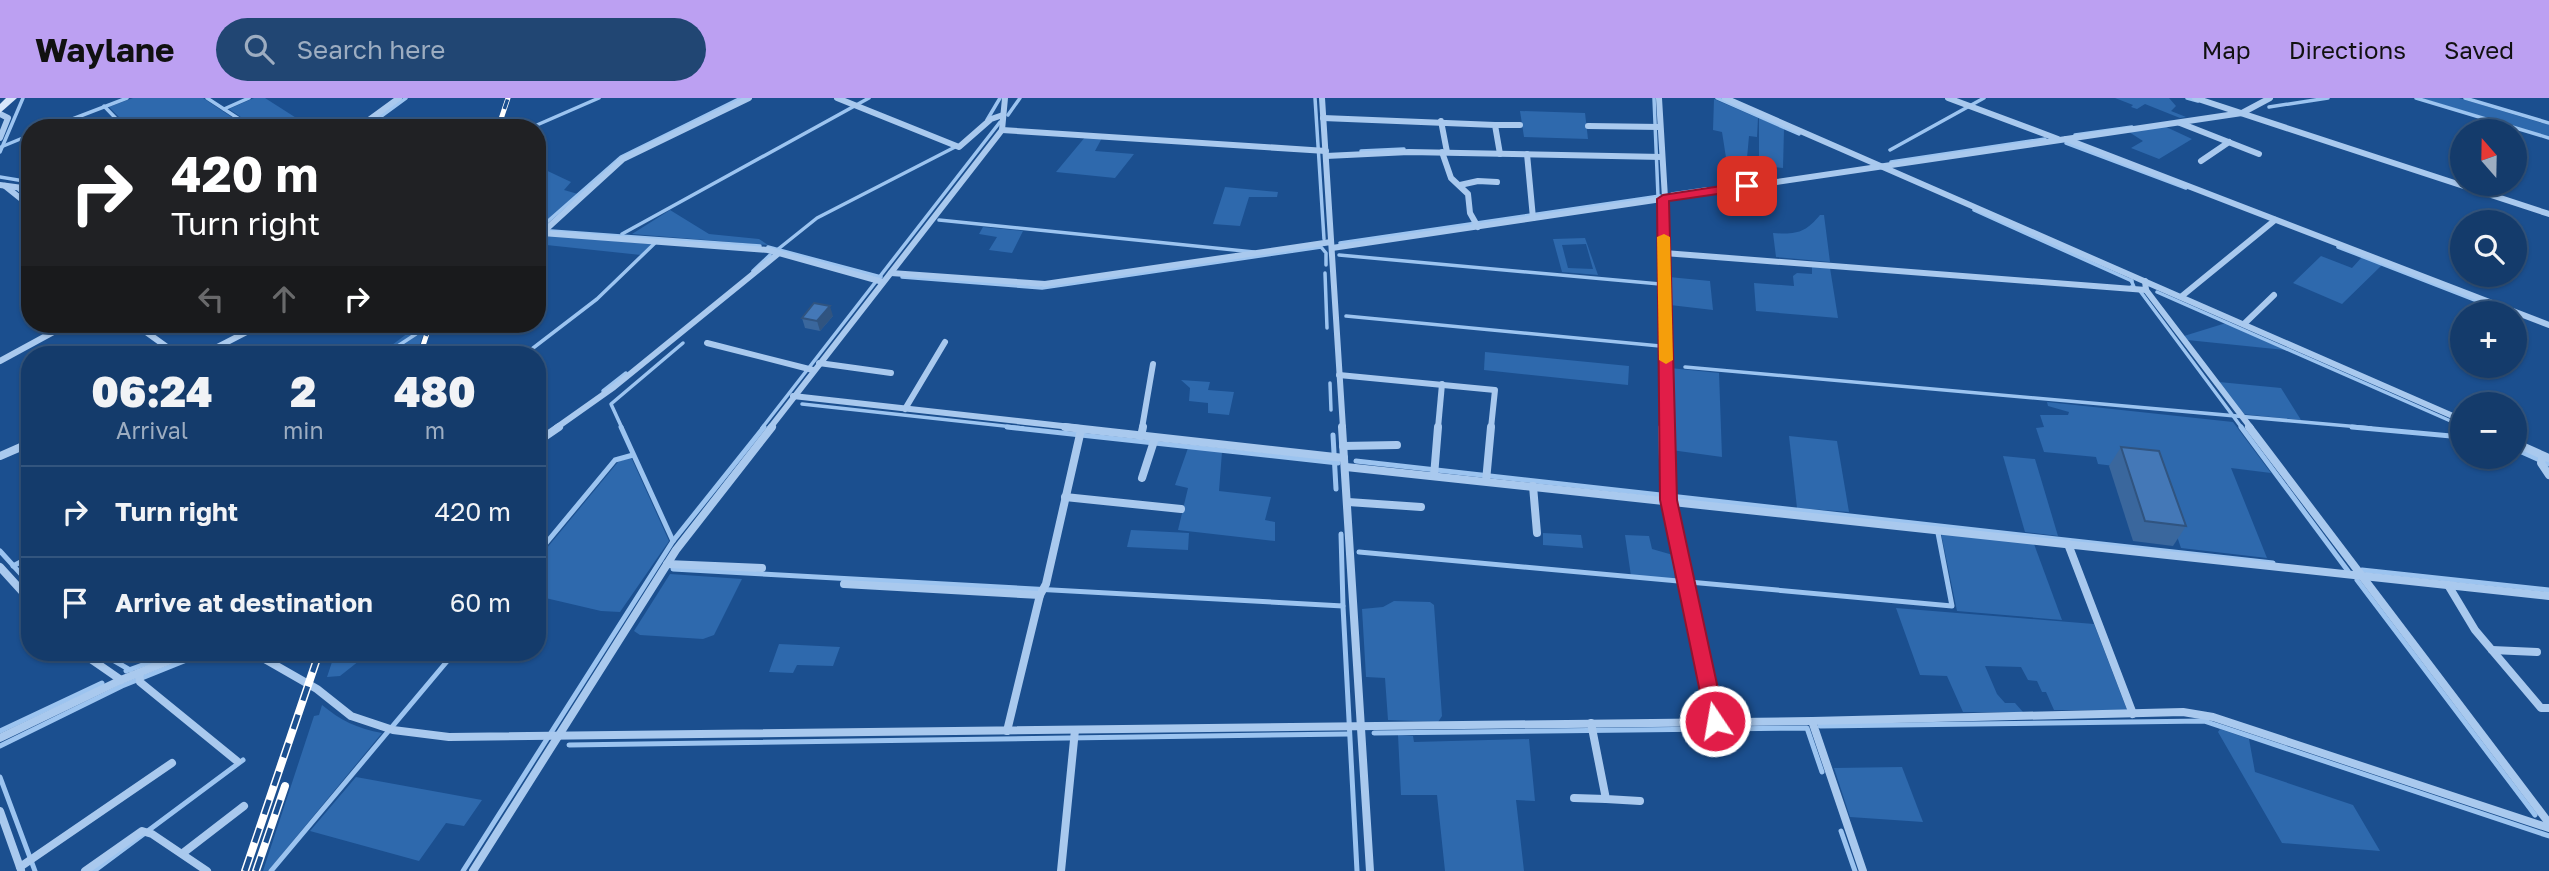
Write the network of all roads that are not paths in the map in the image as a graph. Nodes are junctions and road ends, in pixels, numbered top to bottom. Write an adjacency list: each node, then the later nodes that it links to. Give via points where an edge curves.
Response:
1 (12, 98): 12 (main road)
2 (399, 98): 16 (street)
3 (749, 98): 45 (street, via 623,159)
4 (837, 98): 14 (street, via 956,146 964,145)
5 (1005, 98): 14 (street)
6 (1322, 98): 15 (street)
7 (1659, 98): 22 (street)
8 (1725, 98): 34 (street)
9 (1948, 98): 25 (street)
10 (2195, 98): 13 (street)
11 (2270, 98): 13 (street)
12 (0, 112): 24 (street, via 8,118)
13 (2242, 113): 18 (street); 41 (street)
14 (1003, 115): 23 (street)
15 (1323, 118): 17 (street); 28 (street)
16 (370, 119)
17 (1441, 121): 19 (street); 27 (street)
18 (2179, 122): 25 (street); 26 (street)
19 (1494, 125): 20 (street); 29 (street)
20 (1520, 125)
21 (1588, 126): 22 (street)
22 (1660, 127): 32 (street)
23 (1002, 130): 28 (street); 50 (street)
24 (0, 138)
25 (2062, 139): 34 (street); 43 (street)
26 (2229, 142): 31 (street); 33 (street)
27 (1446, 151): 28 (street); 29 (street); 37 (street, via 1448,173)
28 (1322, 152): 47 (street)
29 (1499, 152): 30 (street)
30 (1527, 154): 32 (street); 42 (street)
31 (2259, 154)
32 (1658, 157): 39 (street)
33 (2201, 161)
34 (1885, 166): 39 (street); 51 (street)
35 (1497, 182): 37 (street)
36 (3, 185): 38 (street); 40 (street)
37 (1460, 186): 44 (street, via 1469,197 1468,208)
38 (21, 188)
39 (1664, 198): 42 (street); 48 (street)
40 (21, 199)
41 (2549, 214)
42 (1533, 216): 44 (street)
43 (2273, 221): 54 (street); 56 (street)
44 (1476, 224): 47 (street)
45 (546, 228)
46 (546, 229): 49 (street)
47 (1332, 245): 50 (street, via 1045,284); 71 (street)
48 (1664, 251): 52 (street); 93 (street)
49 (779, 253): 50 (street); 77 (street, via 614,387)
50 (884, 278): 67 (street)
51 (2145, 281): 52 (street); 54 (street)
52 (2142, 291): 102 (street)
53 (2274, 295): 55 (street)
54 (2182, 296): 55 (street)
55 (2244, 324): 75 (street)
56 (2549, 325)
57 (51, 333): 62 (street)
58 (147, 333): 63 (street)
59 (245, 333): 64 (street)
60 (707, 342): 69 (street)
61 (945, 342): 74 (street)
62 (28, 346)
63 (166, 346)
64 (219, 346)
65 (21, 350): 66 (street)
66 (0, 361)
67 (819, 363): 69 (street); 70 (street)
68 (1153, 364): 78 (street)
69 (813, 370): 73 (street)
70 (891, 373)
71 (1339, 375): 72 (street); 81 (street)
72 (1441, 384): 88 (street); 90 (street, via 1495,390)
73 (793, 396): 74 (street); 99 (street)
74 (905, 409): 76 (street)
75 (2450, 415)
76 (1080, 433): 78 (street); 92 (street)
77 (546, 436)
78 (1141, 436): 79 (street)
79 (1155, 438): 86 (street); 89 (street)
80 (1397, 444): 81 (street)
81 (1343, 446): 86 (street)
82 (21, 447): 84 (street)
83 (2527, 448): 85 (street)
84 (0, 456)
85 (2546, 457): 87 (street, via 2540,463)
86 (1340, 460): 88 (street); 94 (street)
87 (2549, 475)
88 (1434, 476): 90 (street)
89 (1142, 478)
90 (1486, 481): 91 (street)
91 (1533, 486): 93 (street); 97 (street)
92 (1065, 496): 96 (street); 106 (street)
93 (1668, 497): 98 (street); 117 (street)
94 (1348, 502): 95 (street); 120 (street)
95 (1421, 507)
96 (1181, 509)
97 (1536, 533)
98 (2068, 544): 102 (street); 116 (street)
99 (667, 564): 101 (street); 122 (street)
100 (0, 567): 105 (street)
101 (762, 568)
102 (2359, 575): 104 (street); 132 (street)
103 (844, 584): 106 (street)
104 (2448, 585): 107 (street); 108 (street)
105 (21, 590)
106 (1040, 594): 121 (street)
107 (2549, 596)
108 (2492, 650): 109 (street); 115 (street, via 2541,708)
109 (2537, 652)
110 (94, 661): 114 (street)
111 (172, 661): 113 (street)
112 (268, 661): 122 (street, via 317,689 351,716 390,729 449,737)
113 (139, 677): 114 (street); 125 (street)
114 (121, 680): 124 (street)
115 (2549, 708)
116 (2133, 714): 118 (street); 132 (street, via 2183,712 2213,718)
117 (1715, 721): 118 (street); 119 (street)
118 (1812, 721): 140 (street)
119 (1591, 723): 120 (street); 128 (street)
120 (1353, 726): 123 (street); 139 (street)
121 (1007, 731): 122 (street); 123 (street)
122 (555, 736): 137 (street)
123 (1075, 736): 138 (street)
124 (0, 738)
125 (237, 761)
126 (172, 763): 134 (street)
127 (1574, 798): 128 (street)
128 (1606, 799): 129 (street)
129 (1640, 801)
130 (243, 806): 133 (street)
131 (0, 811): 134 (street)
132 (2549, 825)
133 (183, 853): 135 (street, via 142,831); 136 (street)
134 (22, 867)
135 (85, 871)
136 (207, 871)
137 (473, 871)
138 (1061, 871)
139 (1370, 871)
140 (1863, 871)

